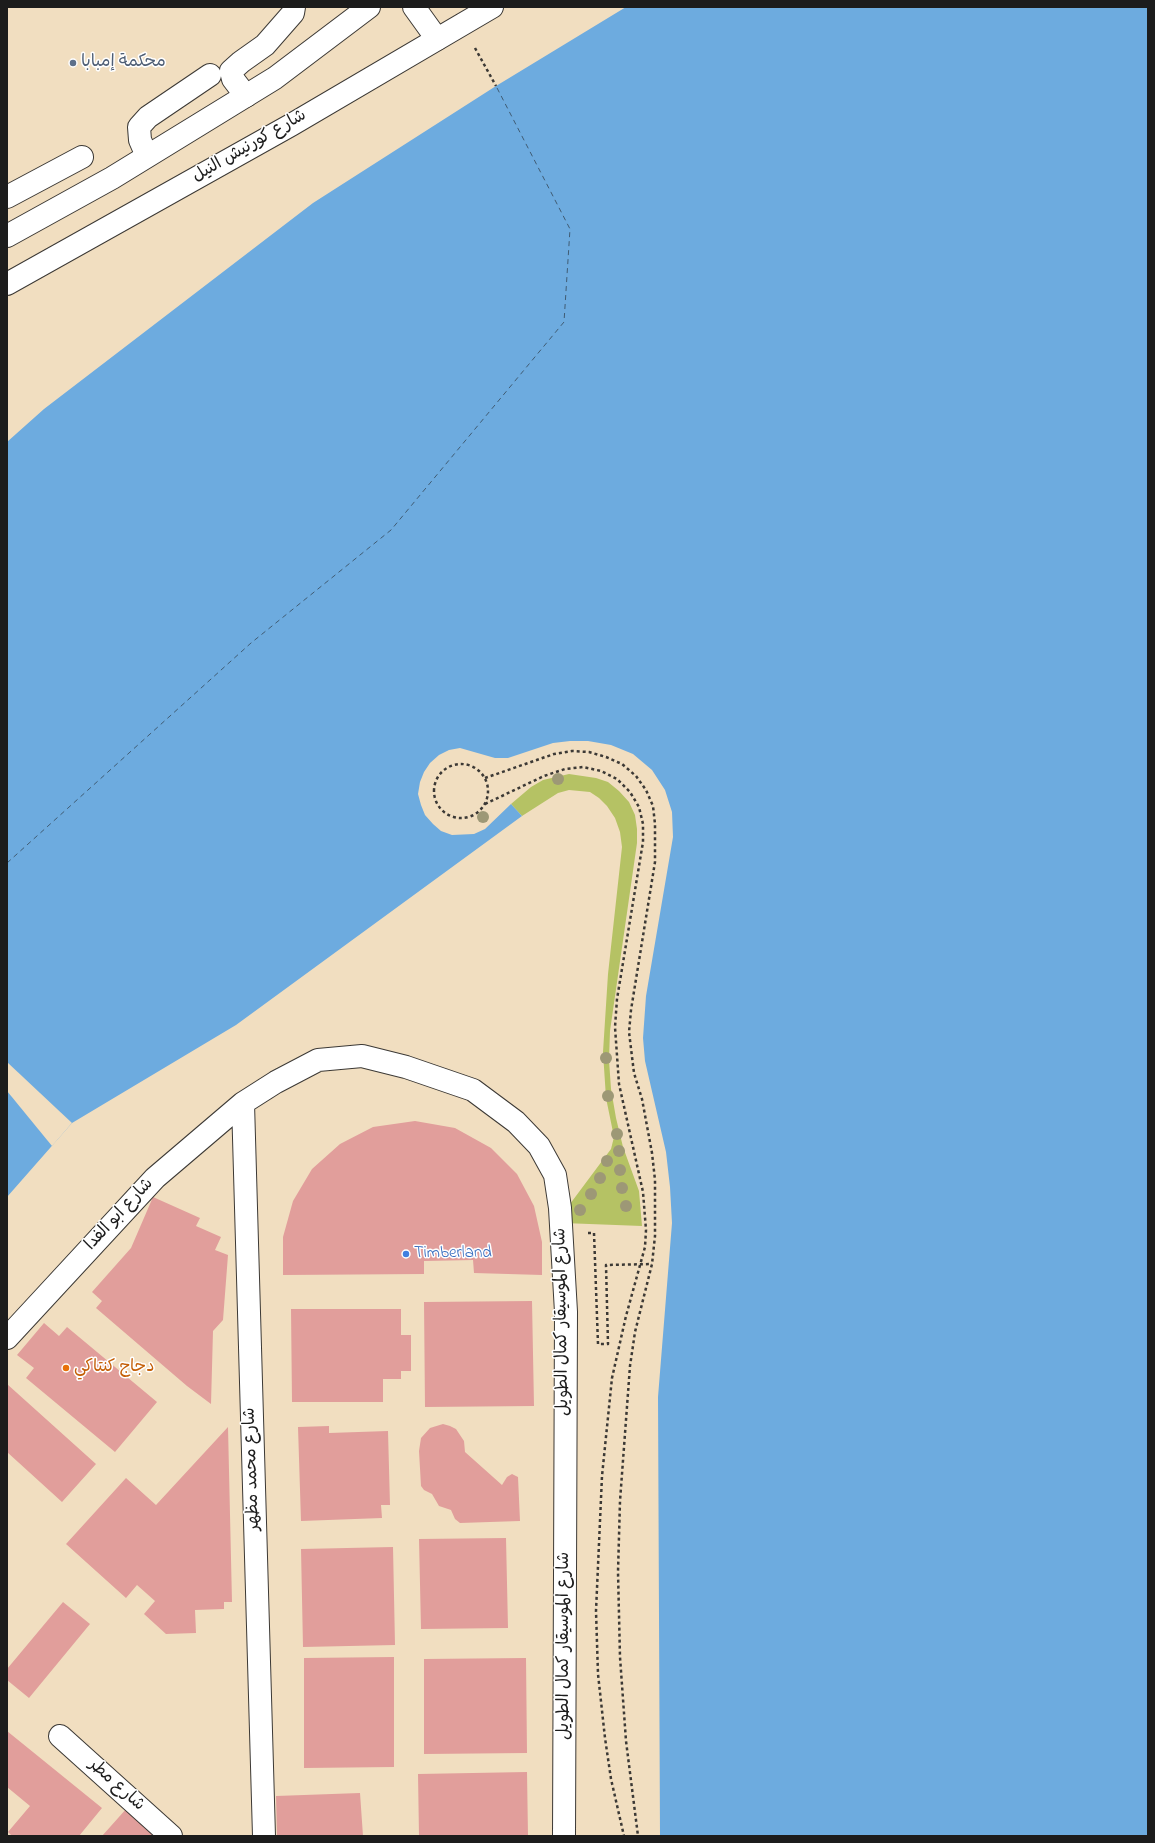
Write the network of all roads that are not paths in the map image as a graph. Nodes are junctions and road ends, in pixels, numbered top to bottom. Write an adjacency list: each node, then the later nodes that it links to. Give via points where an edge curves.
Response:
1 (294, 7): 7 (street, via 293,13 265,45 231,71 233,79)
2 (369, 7): 7 (street, via 275,78)
3 (414, 7): 5 (street)
4 (492, 7): 5 (street, شارع كورنيش النيل)
5 (437, 39): 12 (street, شارع كورنيش النيل)
6 (210, 75): 8 (street, via 148,117 139,127 140,140)
7 (246, 96): 8 (street)
8 (148, 156): 11 (street)
9 (82, 157): 10 (street)
10 (7, 197)
11 (7, 236)
12 (7, 284)
13 (243, 1103): 14 (street, شارع ابو الفدا, via 155,1178); 17 (street, شارع محمد مظهر); 18 (street, شارع الموسيقار كمال الطويل, via 318,1060 362,1056 406,1067 473,1090 516,1122 540,1146 555,1175 562,1234 566,1312)
14 (7, 1338)
15 (60, 1736): 16 (street, شارع مطر)
16 (171, 1836)
17 (264, 1836)
18 (564, 1836)

